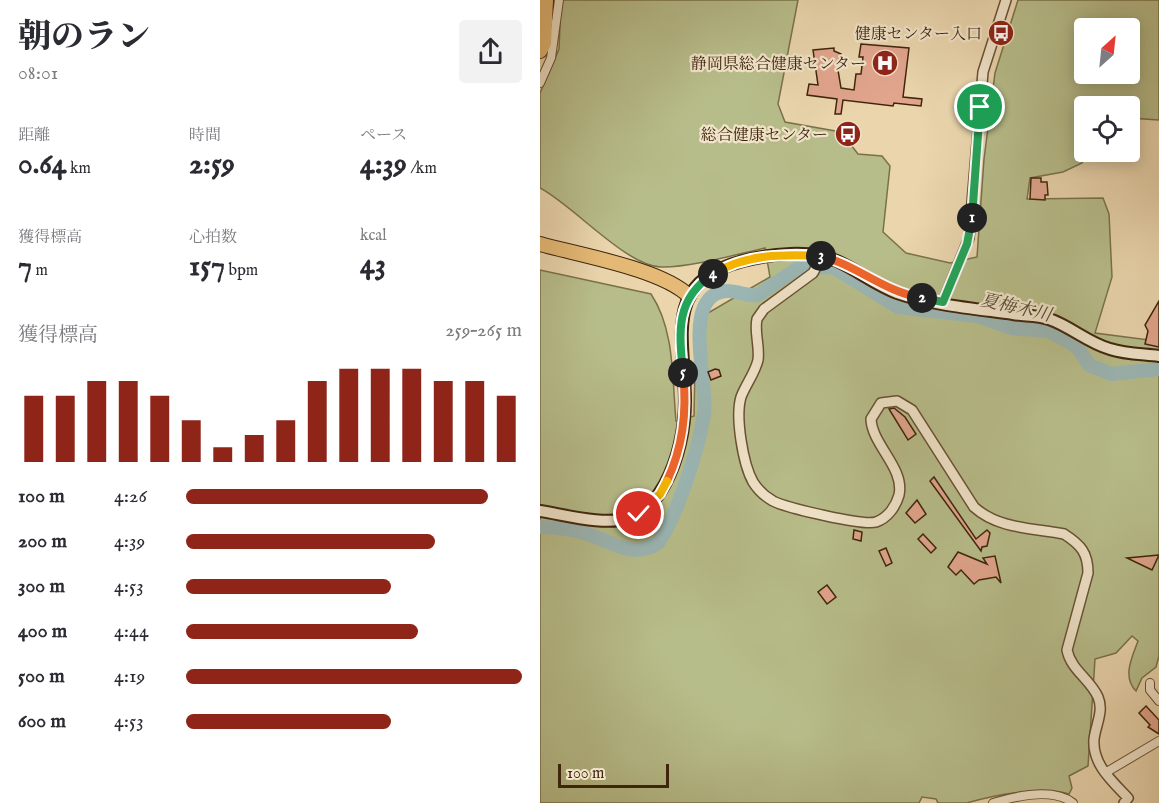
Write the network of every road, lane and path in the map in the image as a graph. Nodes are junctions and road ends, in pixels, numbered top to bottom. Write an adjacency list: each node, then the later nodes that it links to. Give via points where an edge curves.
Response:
1 (546, 0): 4 (highway, via 544,43)
2 (559, 0): 5 (street, via 551,58)
3 (1006, 0): 10 (street, via 983,72 969,238)
4 (540, 51)
5 (540, 83)
6 (540, 244): 9 (highway, via 657,277 678,285)
7 (540, 251): 9 (highway)
8 (821, 257): 9 (main road, via 771,256 742,261 714,274); 10 (main road, via 836,260 896,292); 16 (street, via 813,273 757,319 758,356 740,400 739,414 739,429 753,482 772,501 789,507 859,522 882,519 895,506 899,483 874,435 871,418 881,403 897,401 912,410 982,514 999,523 1064,534 1084,549 1088,573 1067,650 1071,663 1100,703 1094,739 1097,761)
9 (689, 296): 12 (main road, via 682,315 680,343 683,425 673,465 660,494 629,519)
10 (943, 302): 11 (main road, via 1048,319 1110,350)
11 (1159, 356)
12 (540, 511)
13 (1150, 683): 14 (street, via 1150,690)
14 (1159, 701)
15 (1157, 741): 16 (street)
16 (1105, 773): 17 (street)
17 (1129, 801)
18 (993, 803): 19 (street, via 1053,795)
19 (1073, 803)

